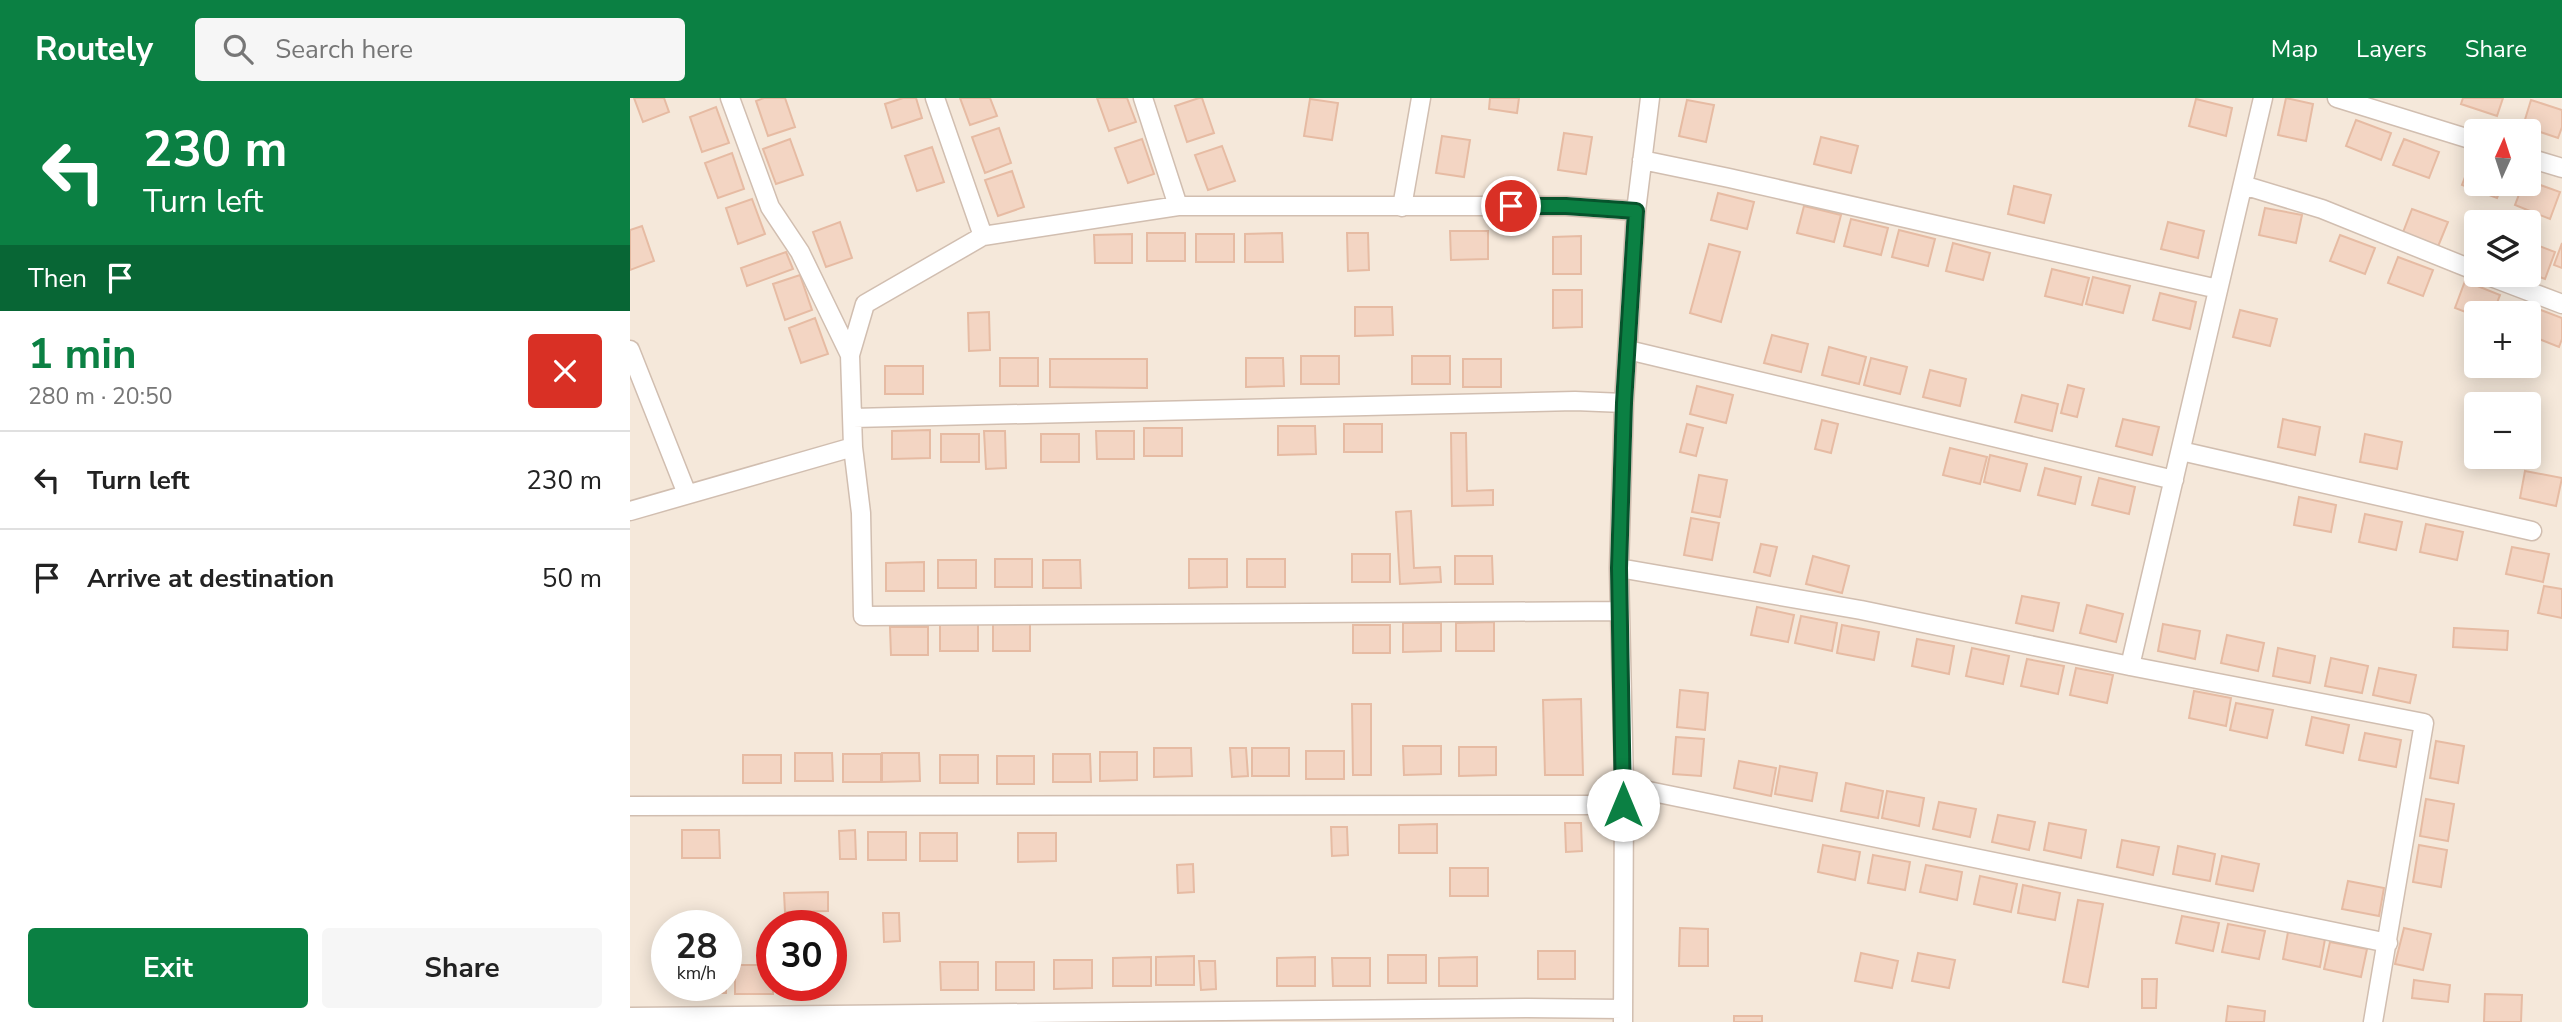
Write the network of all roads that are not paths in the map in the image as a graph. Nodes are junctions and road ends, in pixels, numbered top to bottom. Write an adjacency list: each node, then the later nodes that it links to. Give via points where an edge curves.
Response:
1 (730, 98): 23 (street, via 770,207 800,252)
2 (935, 98): 16 (street)
3 (1143, 98): 13 (street)
4 (1421, 98): 14 (street)
5 (1650, 98): 9 (street)
6 (2337, 98): 8 (street)
7 (2261, 99): 12 (street)
8 (2464, 137)
9 (1642, 160): 15 (street); 19 (street)
10 (2541, 162): 11 (street)
11 (2562, 168)
12 (2243, 185): 17 (street, via 2322,209); 19 (street)
13 (1178, 206): 14 (street); 16 (street)
14 (1402, 206): 15 (street, via 1566,206)
15 (1636, 211): 22 (street)
16 (983, 236): 23 (street, via 865,303)
17 (2464, 266)
18 (2517, 287): 20 (street)
19 (2218, 289): 27 (street)
20 (2562, 304)
21 (630, 350): 29 (street)
22 (1628, 350): 24 (street); 28 (street)
23 (850, 355): 25 (street)
24 (1624, 403): 25 (street); 32 (street)
25 (853, 418): 26 (street)
26 (853, 447): 29 (street); 33 (street, via 861,513 863,616)
27 (2181, 451): 28 (street); 31 (street)
28 (2174, 480): 34 (street)
29 (687, 494): 30 (street)
30 (630, 511)
31 (2532, 531)
32 (1619, 568): 33 (street); 34 (street, via 1861,610)
33 (1620, 611): 35 (street)
34 (2130, 666): 38 (street, via 2424,723)
35 (1624, 786): 36 (street); 38 (street)
36 (1623, 805): 37 (street); 39 (street)
37 (630, 806)
38 (2388, 943): 41 (street)
39 (1623, 1016): 40 (street, via 1527,1008)
40 (630, 1017)
41 (2373, 1022)

